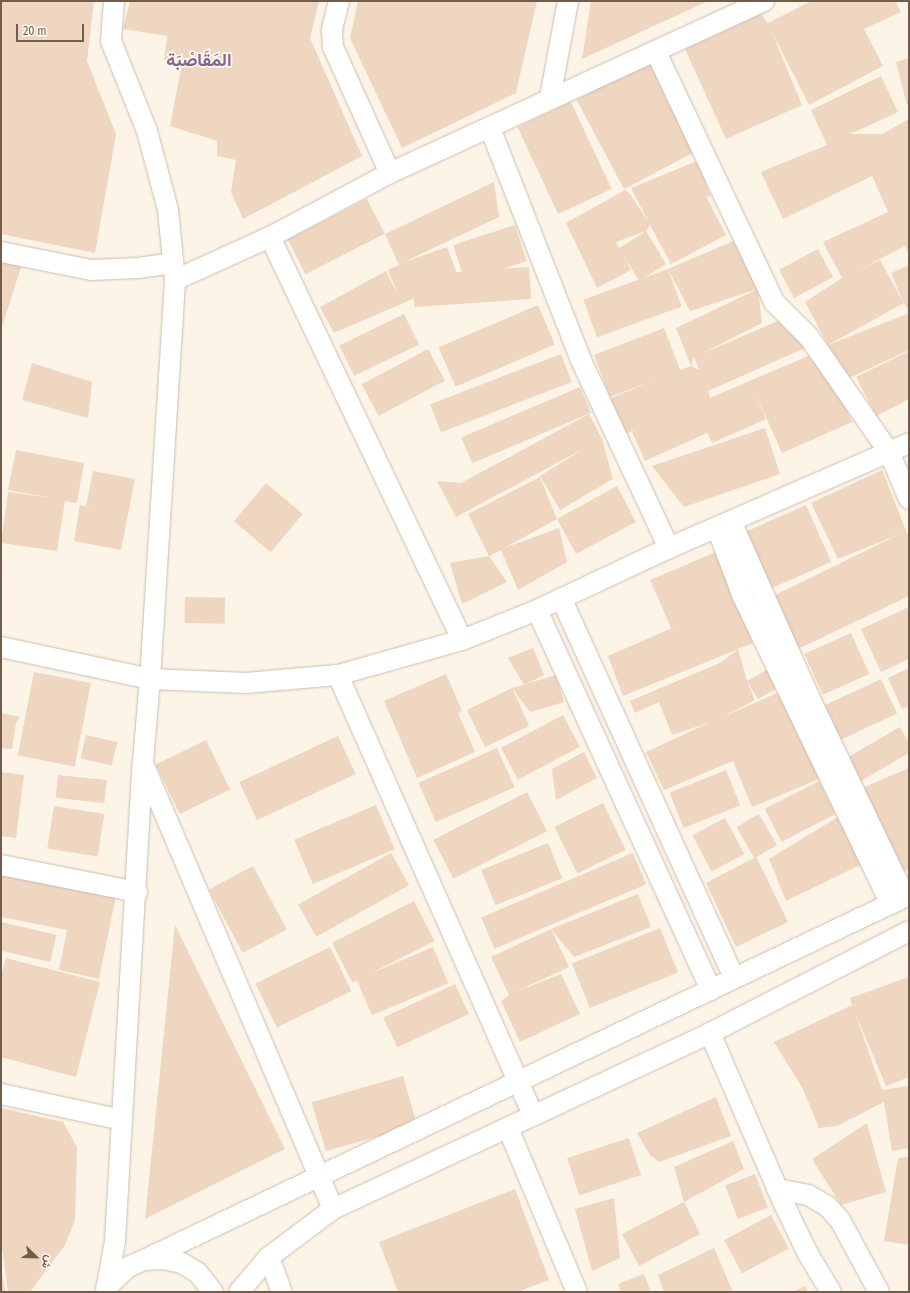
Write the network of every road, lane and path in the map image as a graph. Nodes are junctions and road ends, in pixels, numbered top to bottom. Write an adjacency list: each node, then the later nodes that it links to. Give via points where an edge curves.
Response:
1 (114, 1): 11 (street, via 111,41 147,132 168,210)
2 (339, 1): 8 (street, via 332,30 334,47)
3 (568, 1): 6 (street)
4 (764, 1): 5 (street)
5 (656, 52): 6 (street); 13 (street, via 774,302 809,337)
6 (550, 98): 7 (street)
7 (490, 128): 8 (street); 16 (street, via 580,358)
8 (390, 173): 9 (street)
9 (270, 237): 11 (street); 19 (street)
10 (1, 252): 11 (street, via 90,270 138,268)
11 (174, 272): 22 (street)
12 (909, 442): 13 (street)
13 (889, 452): 14 (street); 15 (street)
14 (909, 500)
15 (724, 525): 16 (street); 26 (street, via 814,707)
16 (669, 548): 17 (street)
17 (561, 598): 18 (street); 28 (street)
18 (537, 610): 19 (street); 29 (street)
19 (462, 640): 21 (street)
20 (1, 647): 22 (street)
21 (338, 675): 22 (street, via 246,683); 31 (street)
22 (150, 679): 23 (street)
23 (143, 762): 25 (street); 36 (street)
24 (1, 865): 25 (street)
25 (137, 892): 34 (street)
26 (902, 899): 28 (street)
27 (909, 931): 30 (street)
28 (734, 978): 29 (street)
29 (711, 990): 31 (street)
30 (710, 1033): 33 (street); 37 (street)
31 (518, 1080): 33 (street); 36 (street)
32 (1, 1094): 34 (street)
33 (533, 1116): 35 (street)
34 (122, 1120): 41 (street, via 115,1242)
35 (508, 1128): 38 (street); 45 (street)
36 (319, 1177): 38 (street); 40 (street)
37 (777, 1188): 46 (street, via 808,1254); 47 (street, via 808,1195 827,1206 840,1220)
38 (333, 1209): 39 (street)
39 (269, 1257): 43 (street); 44 (street)
40 (144, 1260): 41 (street, via 128,1267); 42 (street, via 164,1259 182,1263 198,1273)
41 (106, 1289)
42 (213, 1292)
43 (238, 1292)
44 (282, 1292)
45 (577, 1292)
46 (831, 1292)
47 (879, 1292)

